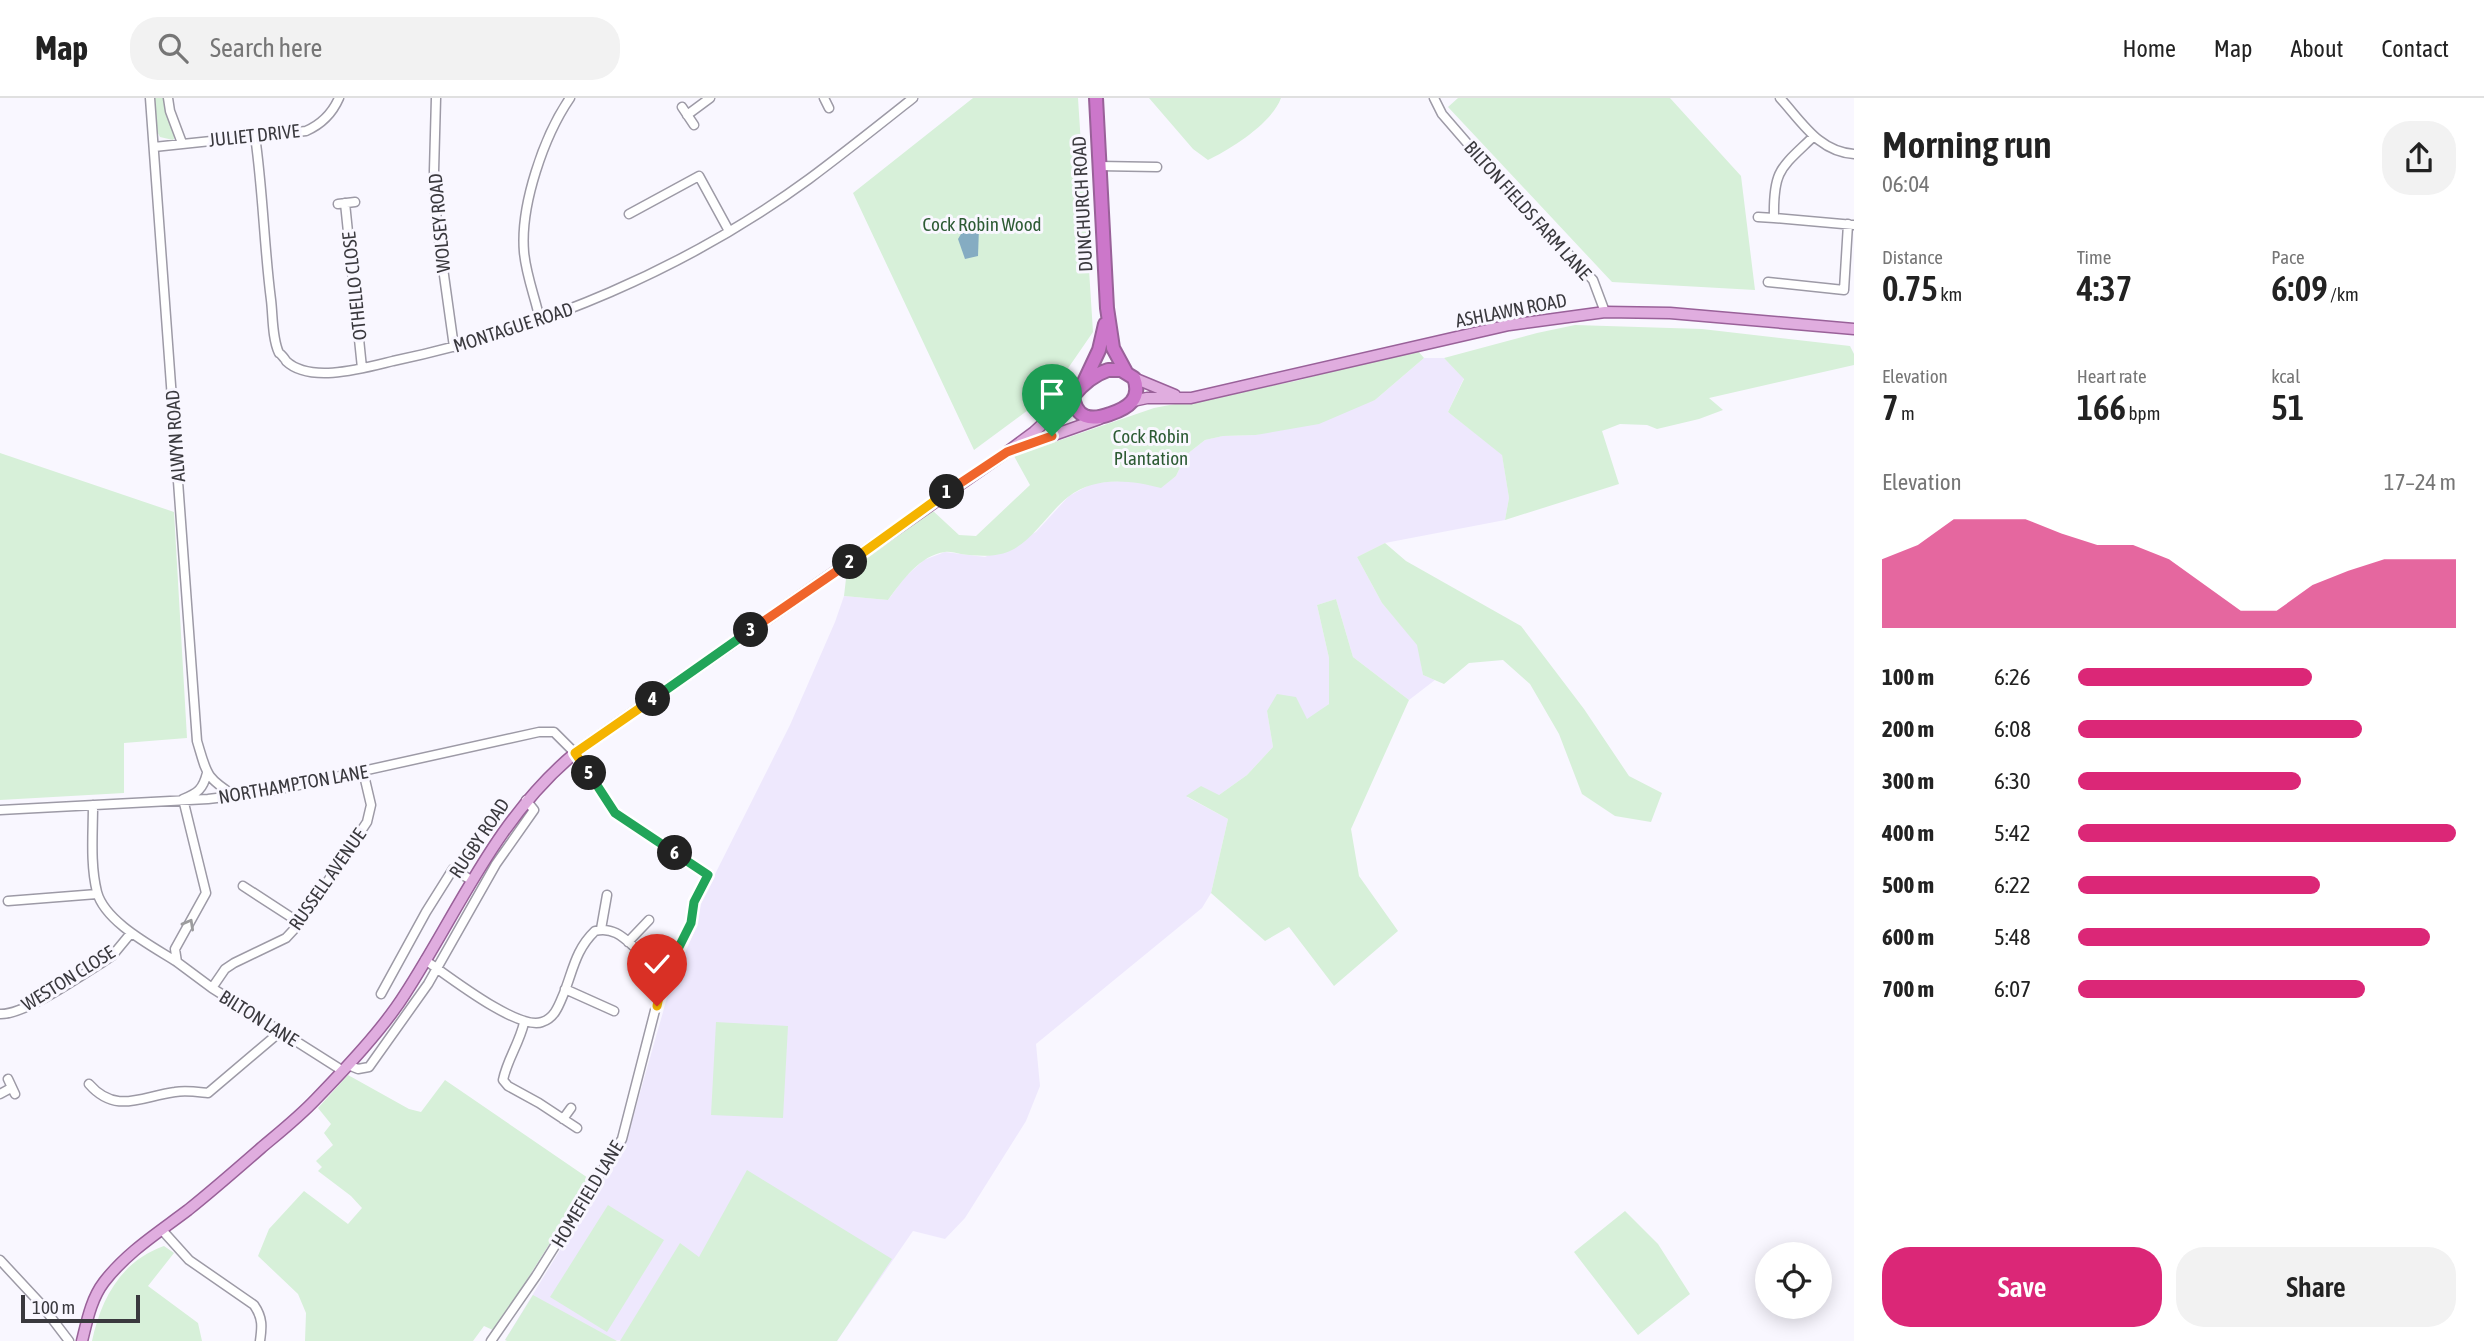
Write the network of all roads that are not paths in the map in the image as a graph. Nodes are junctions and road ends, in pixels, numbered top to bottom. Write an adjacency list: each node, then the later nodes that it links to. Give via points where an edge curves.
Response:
1 (150, 98): 17 (street, ALWYN ROAD)
2 (168, 98): 16 (street)
3 (339, 98): 14 (street, JULIET DRIVE, via 317,126)
4 (436, 98): 34 (street, WOLSEY ROAD, via 437,225)
5 (570, 98): 32 (street, via 545,143 526,217 524,252)
6 (710, 98): 13 (street, via 685,111)
7 (824, 98): 12 (street)
8 (913, 98): 26 (street, MONTAGUE ROAD, via 807,180)
9 (1096, 98): 19 (highway, DUNCHURCH ROAD)
10 (1434, 98): 31 (street, BILTON FIELDS FARM LANE, via 1442,114 1500,181 1593,280)
11 (1780, 98): 15 (street)
12 (829, 108)
13 (694, 125)
14 (256, 136): 16 (street, JULIET DRIVE); 35 (street, MONTAGUE ROAD, via 279,353 307,372)
15 (1814, 136): 18 (street, via 1832,150); 24 (street, via 1778,172)
16 (182, 143): 17 (street, JULIET DRIVE)
17 (154, 147): 45 (street, ALWYN ROAD, via 197,741)
18 (1854, 154)
19 (1099, 166): 20 (street); 30 (highway, DUNCHURCH ROAD)
20 (1157, 167)
21 (346, 203): 35 (street, OTHELLO CLOSE)
22 (629, 214): 26 (street, via 699,176)
23 (1758, 217): 24 (street)
24 (1774, 218): 25 (street)
25 (1851, 225): 28 (street)
26 (729, 231): 32 (street, MONTAGUE ROAD, via 595,300)
27 (1768, 282): 28 (street)
28 (1844, 290): 29 (street)
29 (1854, 290)
30 (1107, 308): 36 (highway, DUNCHURCH ROAD, via 1113,348); 37 (highway, DUNCHURCH ROAD, via 1102,341)
31 (1605, 312): 33 (main road, ASHLAWN ROAD); 39 (main road, ASHLAWN ROAD, via 1509,325 1207,395)
32 (540, 320): 34 (street, MONTAGUE ROAD)
33 (1854, 329)
34 (454, 347): 35 (street, MONTAGUE ROAD)
35 (362, 368)
36 (1130, 375): 37 (highway, via 1108,370); 39 (main road, ASHLAWN ROAD); 40 (highway, via 1136,388)
37 (1082, 385): 38 (highway)
38 (1073, 396): 41 (highway, via 1078,412); 42 (main road)
39 (1181, 397): 40 (main road, ASHLAWN ROAD)
40 (1133, 401): 41 (highway)
41 (1099, 418): 42 (main road)
42 (1007, 452): 43 (main road, RUGBY ROAD)
43 (575, 753): 44 (street, NORTHAMPTON LANE, via 554,732 539,732); 48 (main road, RUGBY ROAD); 51 (street, NORTHAMPTON LANE, via 615,813)
44 (363, 771): 46 (street, NORTHAMPTON LANE); 58 (street, RUSSELL AVENUE, via 371,805 367,822)
45 (207, 773): 46 (street); 47 (street, via 204,787)
46 (235, 796): 47 (street, NORTHAMPTON LANE)
47 (183, 799): 49 (street, NORTHAMPTON LANE); 64 (street, one-way to 47, via 175,949 206,893)
48 (526, 800): 52 (main road, RUGBY ROAD); 65 (street, via 534,810 496,864)
49 (93, 805): 50 (street, NORTHAMPTON LANE); 54 (street)
50 (0, 810)
51 (708, 875): 87 (street, HOMEFIELD LANE, via 661,988 622,1139)
52 (471, 880): 63 (main road, RUGBY ROAD); 70 (street, via 455,866)
53 (243, 886): 58 (street)
54 (97, 894): 56 (street); 60 (street, BILTON LANE, via 106,910)
55 (607, 895): 59 (street)
56 (8, 901)
57 (649, 920): 61 (street)
58 (300, 923): 68 (street, RUSSELL AVENUE, via 286,938 225,970)
59 (601, 929): 61 (street); 69 (street, via 576,955)
60 (131, 933): 64 (street, BILTON LANE); 72 (street, WESTON CLOSE, via 113,956 29,1005)
61 (628, 942): 62 (street)
62 (639, 951)
63 (425, 960): 65 (street); 66 (main road, RUGBY ROAD)
64 (177, 962): 68 (street, BILTON LANE)
65 (436, 968): 67 (street); 73 (street)
66 (415, 976): 67 (street); 75 (main road, RUGBY ROAD)
67 (428, 984): 75 (street, via 369,1067)
68 (212, 988): 74 (street, BILTON LANE)
69 (565, 989): 71 (street); 73 (street, via 554,1015 541,1023)
70 (381, 994)
71 (614, 1010)
72 (0, 1014)
73 (524, 1023): 80 (street, via 503,1080)
74 (280, 1032): 75 (street, BILTON LANE); 77 (street, via 208,1093 175,1092 117,1101 97,1094)
75 (345, 1068): 82 (main road, RUGBY ROAD, via 231,1176)
76 (8, 1079): 78 (street, via 13,1091)
77 (89, 1084)
78 (0, 1094)
79 (571, 1108): 80 (street)
80 (563, 1119): 81 (street)
81 (577, 1128)
82 (162, 1230): 85 (main road, RUGBY ROAD, via 134,1250 104,1282); 86 (street, via 189,1260 254,1305 262,1321)
83 (0, 1260): 84 (street)
84 (69, 1341)
85 (82, 1341)
86 (260, 1341)
87 (491, 1341)

